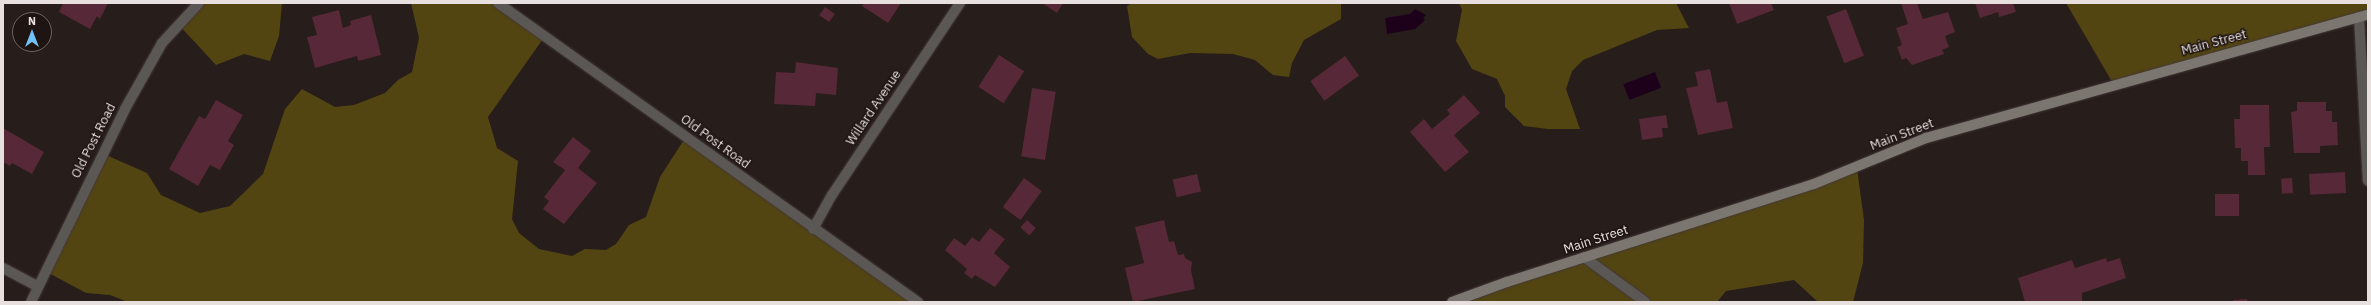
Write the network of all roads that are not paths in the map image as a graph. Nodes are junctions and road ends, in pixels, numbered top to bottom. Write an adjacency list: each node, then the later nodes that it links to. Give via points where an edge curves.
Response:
1 (199, 3): 9 (street, Old Post Road, via 162,43 92,173)
2 (498, 3): 6 (street, Old Post Road)
3 (960, 3): 6 (street, Willard Avenue, via 832,195)
4 (2364, 16): 5 (street); 7 (main road, Main Street, via 1926,138 1814,184)
5 (2368, 181)
6 (813, 230): 11 (street, Old Post Road)
7 (1584, 257): 12 (main road, Main Street); 13 (street)
8 (3, 268): 9 (street)
9 (38, 287): 10 (street, Old Post Road)
10 (31, 302)
11 (918, 302)
12 (1452, 302)
13 (1645, 302)

